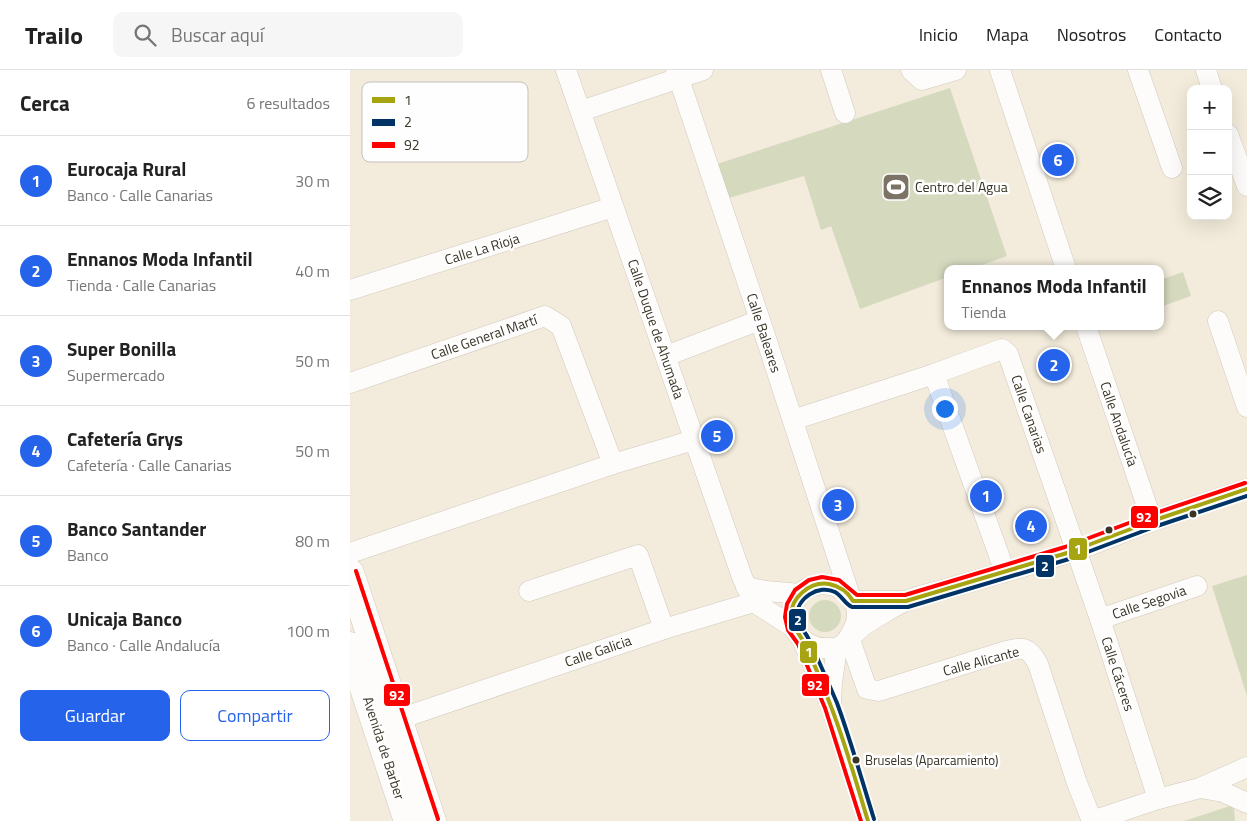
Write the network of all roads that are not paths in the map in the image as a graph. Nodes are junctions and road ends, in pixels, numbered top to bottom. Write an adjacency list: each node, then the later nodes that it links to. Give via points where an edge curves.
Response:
1 (566, 70): 11 (street, Calle Duque de Ahumada)
2 (703, 70): 9 (street)
3 (831, 70): 12 (street)
4 (910, 70): 5 (street, via 922,80)
5 (956, 70)
6 (1000, 70): 17 (street)
7 (1138, 70): 14 (street)
8 (1206, 70): 10 (street)
9 (677, 74): 11 (street); 19 (street, Calle Baleares)
10 (1211, 85)
11 (581, 111): 16 (street, Calle Duque de Ahumada)
12 (845, 112)
13 (1232, 145): 15 (street)
14 (1172, 168)
15 (1247, 186)
16 (613, 207): 18 (street, Calle La Rioja); 22 (street, Calle Duque de Ahumada)
17 (1065, 265)
18 (350, 290)
19 (760, 320): 22 (street); 26 (street, Calle Baleares)
20 (1218, 321): 25 (street)
21 (1087, 330): 30 (street, Calle Andalucía)
22 (666, 356): 27 (street, Calle Duque de Ahumada)
23 (934, 374): 26 (street, Calle Canarias); 31 (street, Calle Canarias, via 1002,349 1008,354); 33 (street)
24 (350, 382): 28 (street, Calle General Martí, via 545,316 562,326)
25 (1247, 407)
26 (793, 420): 39 (street, Calle Baleares)
27 (694, 440): 28 (street); 37 (street, Calle Duque de Ahumada)
28 (613, 464): 32 (street)
29 (1247, 489): 30 (street)
30 (1152, 521): 31 (street)
31 (1076, 550): 33 (street); 41 (street, Calle Cáceres)
32 (350, 553)
33 (1005, 572): 40 (street)
34 (350, 573): 47 (main road, Avenida de Barber)
35 (1197, 586): 41 (street, Calle Segovia)
36 (529, 591): 42 (street, via 638,555)
37 (750, 594): 38 (street, via 766,591); 42 (street, Calle Galicia); 43 (street)
38 (800, 594): 39 (street, via 822,583 837,586); 43 (street, via 793,606 792,617)
39 (852, 599): 40 (street); 44 (street, via 858,614 856,624)
40 (906, 601): 44 (street, via 864,625)
41 (1100, 618): 50 (street, Calle Cáceres)
42 (664, 629): 47 (street, Calle Galicia)
43 (798, 635): 44 (street, via 812,647 822,649); 46 (street)
44 (843, 642): 46 (street, via 832,682); 55 (street, Calle Alicante, via 867,689 879,691 1018,648 1032,653)
45 (350, 646): 52 (main road, Avenida de Barber)
46 (831, 706): 54 (street)
47 (399, 719): 53 (main road, Avenida de Barber)
48 (1247, 767): 49 (street)
49 (1200, 788): 50 (street); 51 (street, via 1223,792)
50 (1158, 799): 55 (street)
51 (1247, 803)
52 (408, 821)
53 (432, 821)
54 (868, 821)
55 (1092, 821)

